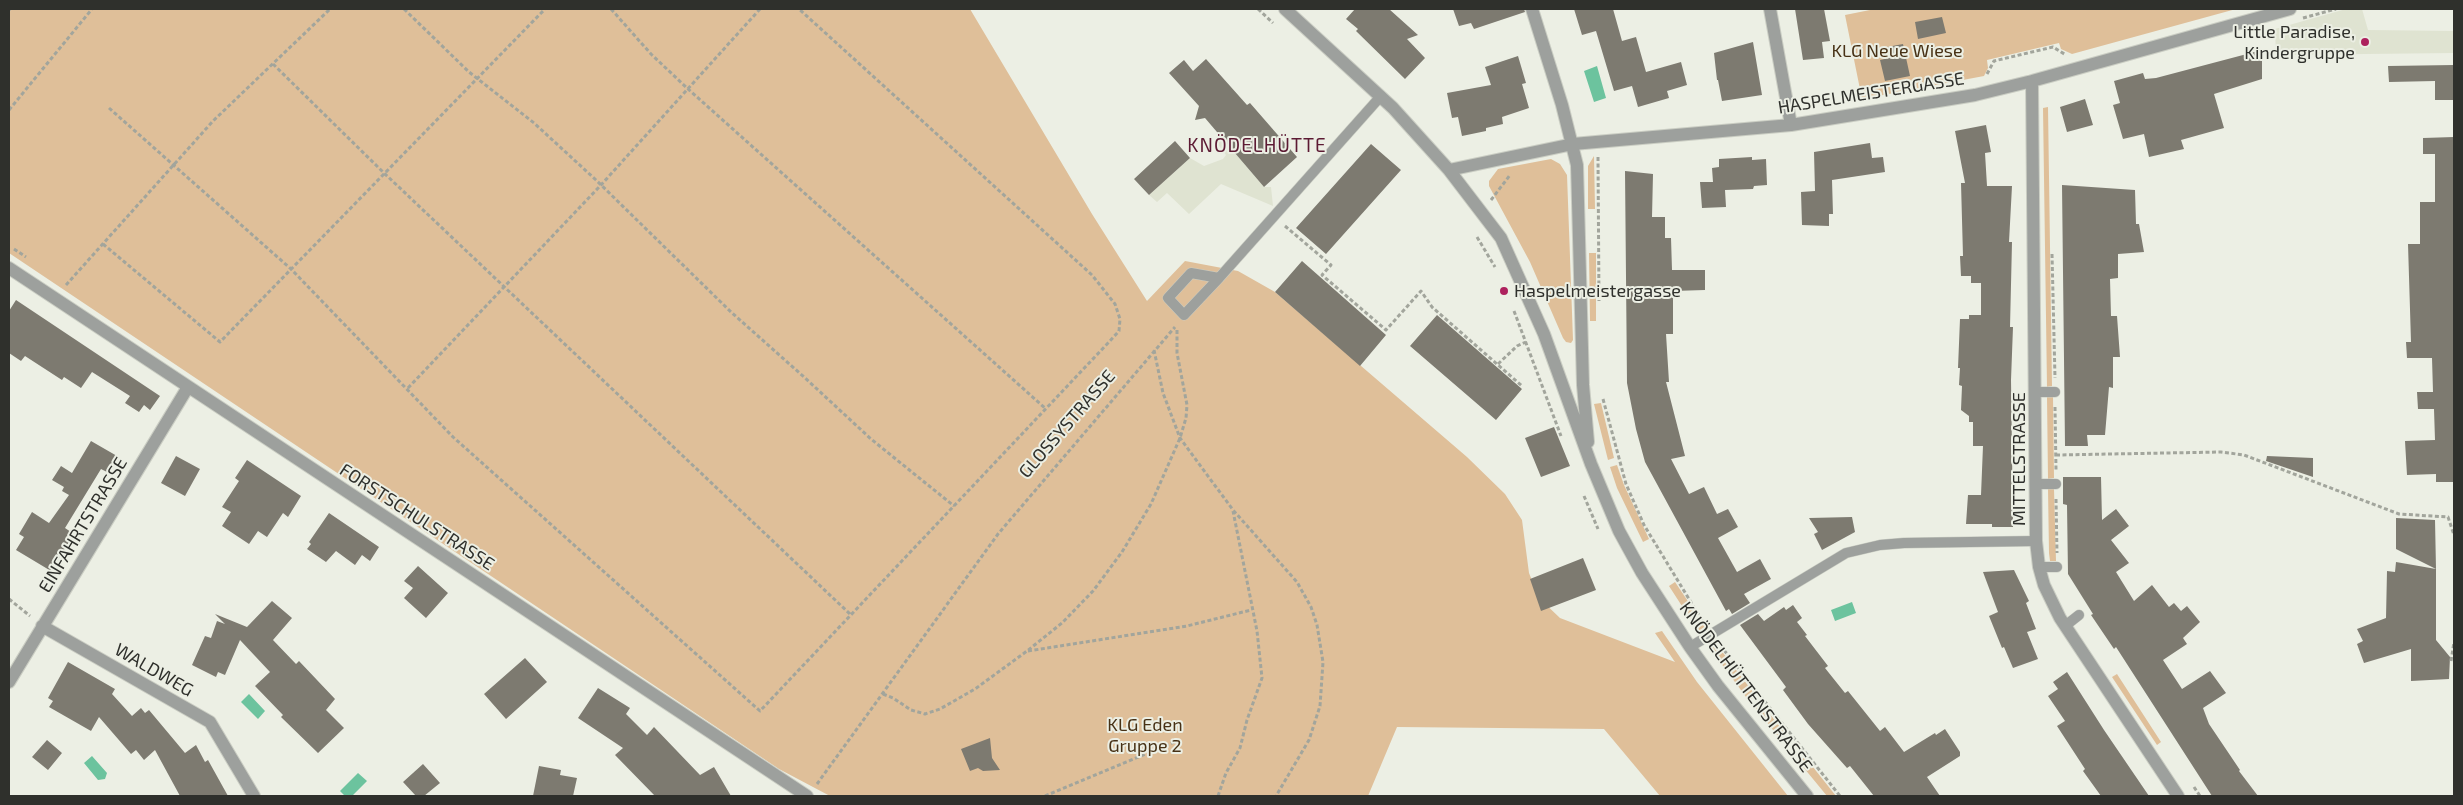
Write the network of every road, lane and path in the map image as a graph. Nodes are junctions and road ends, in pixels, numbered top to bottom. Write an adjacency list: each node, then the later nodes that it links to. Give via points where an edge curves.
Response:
1 (92, 9): 20 (path)
2 (330, 9): 13 (path)
3 (404, 9): 14 (path)
4 (545, 9): 14 (path)
5 (611, 9): 17 (path)
6 (760, 9): 17 (path)
7 (799, 9): 50 (path, via 1092,275 1114,304 1120,319 1119,331)
8 (1285, 9): 18 (street, KNÖDELHÜTTENSTRASSE)
9 (1532, 9): 22 (street, KNÖDELHÜTTENSTRASSE)
10 (1770, 9): 21 (street)
11 (2290, 9): 16 (street, HASPELMEISTERGASSE)
12 (2070, 57): 15 (path, via 2053,47 1994,61)
13 (274, 64): 24 (path, via 213,121); 26 (path)
14 (477, 78): 26 (path); 28 (path, via 534,123)
15 (1985, 79)
16 (2032, 81): 21 (street, HASPELMEISTERGASSE, via 1929,103); 47 (street, MITTELSTRASSE)
17 (688, 89): 28 (path); 50 (path)
18 (1381, 96): 25 (street, KNÖDELHÜTTENSTRASSE); 30 (lane)
19 (109, 108): 24 (path)
20 (9, 110)
21 (1791, 125): 22 (street, HASPELMEISTERGASSE)
22 (1573, 144): 23 (street, KNÖDELHÜTTENSTRASSE); 25 (street, HASPELMEISTERGASSE)
23 (1576, 158): 40 (path, via 1598,154); 53 (street, KNÖDELHÜTTENSTRASSE, via 1583,385)
24 (173, 166): 31 (path); 36 (path)
25 (1449, 170): 29 (street, KNÖDELHÜTTENSTRASSE)
26 (384, 173): 36 (path); 39 (path)
27 (1511, 173): 29 (path)
28 (601, 185): 39 (path); 56 (path, via 731,312 871,439)
29 (1482, 212): 41 (street, KNÖDELHÜTTENSTRASSE, via 1508,253)
30 (1274, 216): 37 (lane); 43 (path, via 1331,265 1322,275 1386,330 1421,291 1432,307)
31 (103, 244): 36 (path, via 220,342); 38 (path, via 65,286)
32 (14, 249): 34 (path)
33 (2052, 249): 48 (path)
34 (29, 259)
35 (9, 268): 45 (street, FORSTSCHULSTRASSE)
36 (291, 269): 46 (path)
37 (1219, 278): 37 (lane, via 1184,315 1168,298 1191,272)
38 (58, 280)
39 (504, 286): 46 (path); 64 (path)
40 (1599, 308)
41 (1544, 334): 43 (path, via 1516,346); 53 (street, KNÖDELHÜTTENSTRASSE)
42 (1154, 350): 51 (path, via 1163,394); 51 (path, GLOSSYSTRASSE, via 1178,325 1177,353 1187,405); 74 (path, GLOSSYSTRASSE, via 998,534)
43 (1498, 364): 44 (path)
44 (1522, 386)
45 (188, 387): 66 (street, EINFAHRTSTRASSE); 78 (street, FORSTSCHULSTRASSE)
46 (408, 388): 64 (path, via 452,436 760,711)
47 (2036, 392): 48 (lane); 54 (street, MITTELSTRASSE)
48 (2055, 392): 52 (path)
49 (1602, 394): 68 (path, via 1626,484 1644,525)
50 (1046, 410): 56 (path)
51 (1180, 438): 57 (path); 71 (path, via 1151,504 1122,552 1086,598 1062,623)
52 (2056, 455): 55 (path); 58 (path, via 2234,453 2399,514 2446,516 2451,520)
53 (1591, 464): 70 (street, KNÖDELHÜTTENSTRASSE, via 1619,531)
54 (2036, 484): 55 (lane); 59 (street, MITTELSTRASSE)
55 (2056, 484): 61 (path)
56 (954, 506): 64 (path)
57 (1233, 510): 63 (path); 81 (path, via 1297,582 1311,607 1321,642 1322,691 1315,724 1297,763)
58 (2454, 535)
59 (2036, 541): 60 (street, MITTELSTRASSE); 68 (lane, via 1904,543 1864,548 1831,561)
60 (2039, 567): 61 (lane); 67 (street, MITTELSTRASSE, via 2051,602)
61 (2058, 567)
62 (9, 599): 66 (path)
63 (1251, 610): 71 (path, via 1187,626); 80 (path, via 1257,631 1262,678 1240,748)
64 (851, 615)
65 (2079, 616): 67 (lane)
66 (42, 626): 73 (street, EINFAHRTSTRASSE); 77 (street, WALDWEG, via 210,722)
67 (2065, 626): 84 (street, MITTELSTRASSE)
68 (1712, 634): 70 (lane); 83 (path)
69 (2454, 642): 72 (path)
70 (1690, 647): 82 (street, KNÖDELHÜTTENSTRASSE)
71 (1027, 651): 74 (path, via 975,689 940,709 924,714)
72 (2451, 661)
73 (9, 682)
74 (883, 694): 78 (path, GLOSSYSTRASSE)
75 (1179, 740): 79 (path)
76 (2189, 780): 85 (path)
77 (254, 796)
78 (806, 796)
79 (1045, 796)
80 (1218, 796)
81 (1276, 796)
82 (1807, 796)
83 (1840, 796)
84 (2178, 796)
85 (2200, 796)

